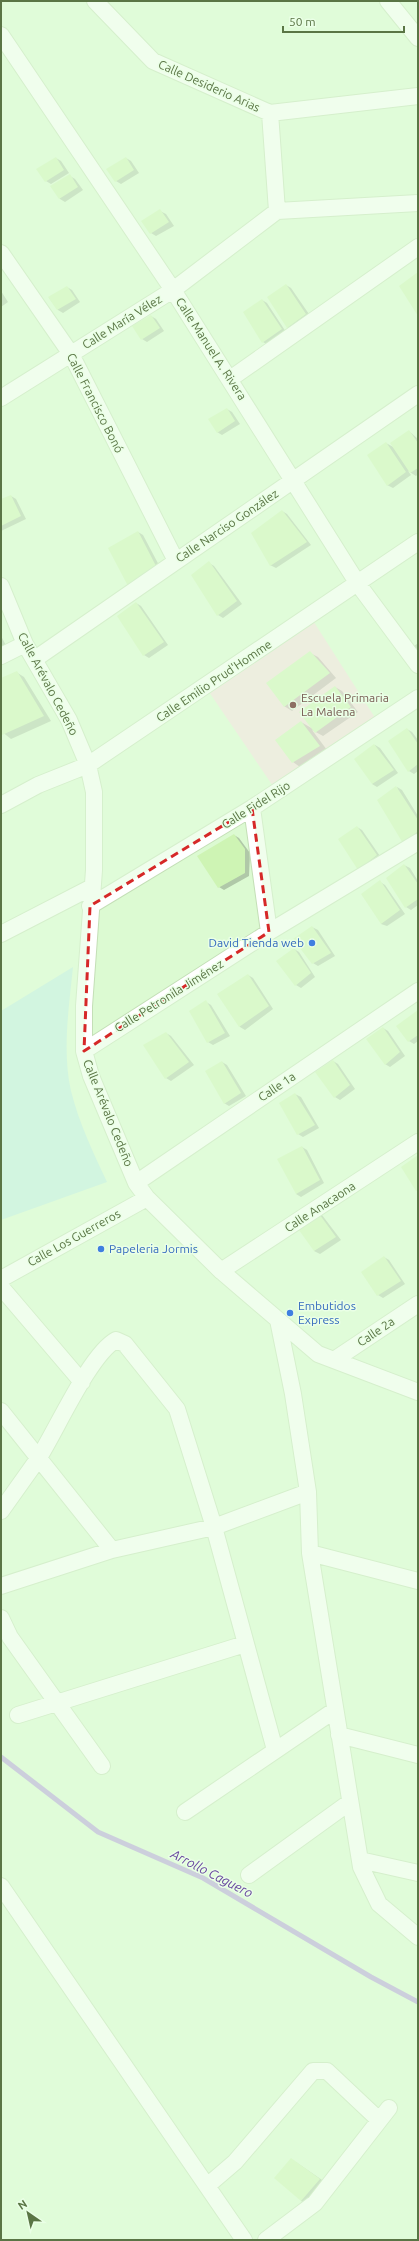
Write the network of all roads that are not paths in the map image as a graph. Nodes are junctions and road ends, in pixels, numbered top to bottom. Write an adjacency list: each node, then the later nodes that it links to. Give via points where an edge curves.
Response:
1 (95, 1): 6 (street, Calle Desiderio Arias, via 153,61)
2 (388, 1): 4 (street)
3 (1, 35): 11 (street, Calle Manuel A. Rivera)
4 (418, 38)
5 (418, 96): 6 (street, Calle Desiderio Arias)
6 (270, 113): 8 (street)
7 (418, 203): 8 (street)
8 (277, 211): 11 (street, Calle María Vélez)
9 (418, 247): 13 (street)
10 (1, 253): 12 (street, Calle Francisco Bonó)
11 (173, 290): 12 (street, Calle María Vélez); 13 (street, Calle Manuel A. Rivera)
12 (71, 354): 15 (street, Calle María Vélez); 18 (street, Calle Francisco Bonó)
13 (230, 379): 16 (street, Calle Manuel A. Rivera)
14 (418, 394): 16 (street, Calle Narciso González)
15 (1, 398)
16 (294, 480): 18 (street, Calle Narciso González); 19 (street, Calle Manuel A. Rivera)
17 (418, 542): 19 (street, Calle Emilio Prud'Homme)
18 (176, 561): 23 (street, Calle Narciso González)
19 (358, 584): 24 (street, Calle Manuel A. Rivera); 26 (street, Calle Emilio Prud'Homme)
20 (1, 586): 21 (street, Calle Arévalo Cedeño)
21 (25, 644): 22 (street); 23 (street, Calle Arévalo Cedeño)
22 (1, 656)
23 (35, 659): 26 (street, Calle Arévalo Cedeño, via 69,720)
24 (418, 665)
25 (418, 698): 28 (street, Calle Fidel Rijo)
26 (88, 765): 27 (street, Calle Emilio Prud'Homme, via 38,785); 30 (street, Calle Arévalo Cedeño, via 94,792)
27 (1, 805)
28 (252, 808): 31 (street, Calle Fidel Rijo); 32 (street)
29 (418, 842): 32 (street, Calle Petronila Jiménez)
30 (92, 887): 31 (street, Calle Arévalo Cedeño); 33 (street)
31 (90, 906): 35 (street, Calle Arévalo Cedeño)
32 (270, 932): 35 (street, Calle Petronila Jiménez)
33 (1, 934)
34 (418, 991): 37 (street, Calle 1a)
35 (84, 1050): 37 (street, Calle Arévalo Cedeño, via 91,1076)
36 (418, 1142): 39 (street, Calle Anacaona)
37 (136, 1183): 38 (street, Calle Arévalo Cedeño)
38 (147, 1198): 39 (street, Calle Arévalo Cedeño); 40 (street, Calle Los Guerreros)
39 (221, 1271): 43 (street, Calle Arévalo Cedeño)
40 (1, 1279)
41 (1, 1287): 45 (street)
42 (418, 1304): 44 (street, Calle 2a)
43 (278, 1320): 44 (street, Calle Arévalo Cedeño, via 318,1354); 49 (street, via 293,1394)
44 (334, 1360): 46 (street, Calle Arévalo Cedeño)
45 (82, 1382): 48 (street); 51 (street, via 107,1345 116,1340 125,1344 177,1410)
46 (418, 1392)
47 (1, 1411): 48 (street)
48 (38, 1458): 50 (street); 52 (street)
49 (308, 1492): 51 (street); 53 (street)
50 (1, 1511)
51 (214, 1527): 52 (street); 57 (street)
52 (112, 1550): 55 (street)
53 (310, 1553): 54 (street); 59 (street)
54 (418, 1581)
55 (1, 1586)
56 (1, 1618): 58 (street, via 10,1637)
57 (245, 1644): 58 (street); 62 (street)
58 (57, 1703): 60 (street); 64 (street)
59 (335, 1710): 61 (street); 62 (street)
60 (18, 1715)
61 (339, 1735): 63 (street); 65 (street)
62 (276, 1750): 66 (street)
63 (418, 1756)
64 (102, 1766)
65 (350, 1802): 67 (street); 69 (street)
66 (185, 1812)
67 (360, 1860): 68 (street); 71 (street, via 379,1904)
68 (418, 1873)
69 (249, 1875)
70 (1, 1886): 72 (street)
71 (418, 1937)
72 (207, 2186): 73 (street); 74 (street, via 235,2162 313,2072 327,2071 384,2114 315,2203)
73 (244, 2240)
74 (266, 2240)

